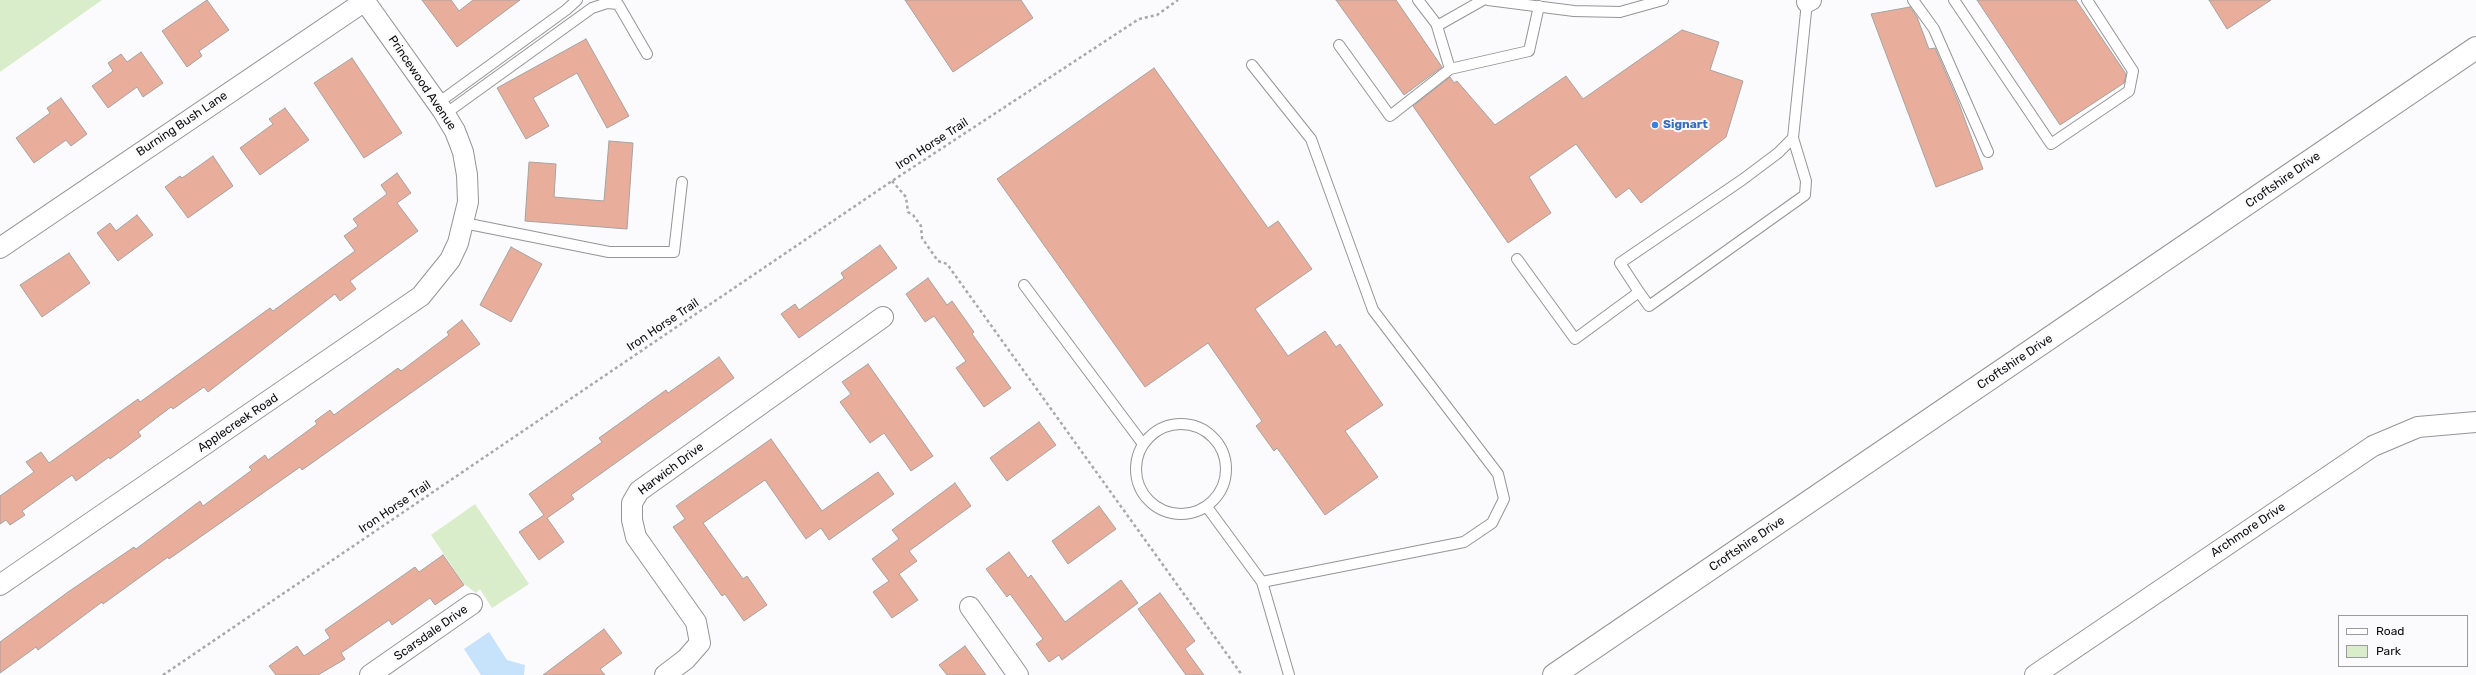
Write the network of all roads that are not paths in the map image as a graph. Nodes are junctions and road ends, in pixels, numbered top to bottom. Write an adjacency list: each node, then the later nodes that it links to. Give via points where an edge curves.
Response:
1 (364, 0): 18 (street, Princewood Avenue); 24 (street, Burning Bush Lane)
2 (577, 0): 18 (lane)
3 (1418, 0): 12 (lane)
4 (1483, 0): 12 (lane)
5 (1488, 0): 11 (lane)
6 (1663, 0): 11 (lane, via 1620,12 1574,11)
7 (1913, 0): 20 (lane, via 1934,29)
8 (1954, 0): 9 (lane, via 2051,144 2129,91 2133,70)
9 (2087, 0)
10 (1807, 1): 19 (lane)
11 (1539, 6): 17 (lane, via 1529,51)
12 (1438, 26): 17 (lane)
13 (1339, 45): 17 (lane, via 1390,116)
14 (2476, 48): 40 (street, Croftshire Drive)
15 (647, 54): 18 (lane, via 618,4 607,3 592,8)
16 (1252, 65): 32 (lane, via 1311,139 1373,310 1498,474 1504,499 1492,523 1464,542)
17 (1450, 69)
18 (441, 108): 22 (street, Princewood Avenue, via 455,131 463,152 468,202)
19 (1793, 138): 27 (lane, via 1778,153 1742,180 1620,263); 27 (lane, via 1806,181 1805,195 1649,306)
20 (1988, 152)
21 (682, 182): 22 (lane, via 674,252 609,252)
22 (464, 222): 23 (street, Princewood Avenue)
23 (458, 243): 33 (street, Applecreek Road, via 437,280 421,296)
24 (0, 248)
25 (1517, 258): 27 (lane, via 1575,340)
26 (1024, 285): 30 (lane)
27 (1639, 292)
28 (883, 317): 37 (street, Harwich Drive, via 639,491 632,502 632,520 636,537 696,622 700,643 686,659)
29 (2476, 422): 41 (street, Archmore Drive, via 2418,428 2373,446)
30 (1143, 444): 31 (lane, via 1137,459 1136,474 1140,489 1149,502 1162,511 1177,515 1193,514); 31 (lane, via 1159,430 1180,424 1201,429 1218,442 1225,455 1225,484 1218,497)
31 (1207, 507): 32 (lane)
32 (1262, 582): 39 (lane)
33 (0, 585)
34 (472, 604): 36 (street, Scarsdale Drive)
35 (970, 607): 38 (street)
36 (370, 675)
37 (665, 675)
38 (1018, 675)
39 (1289, 675)
40 (1554, 675)
41 (2035, 675)

